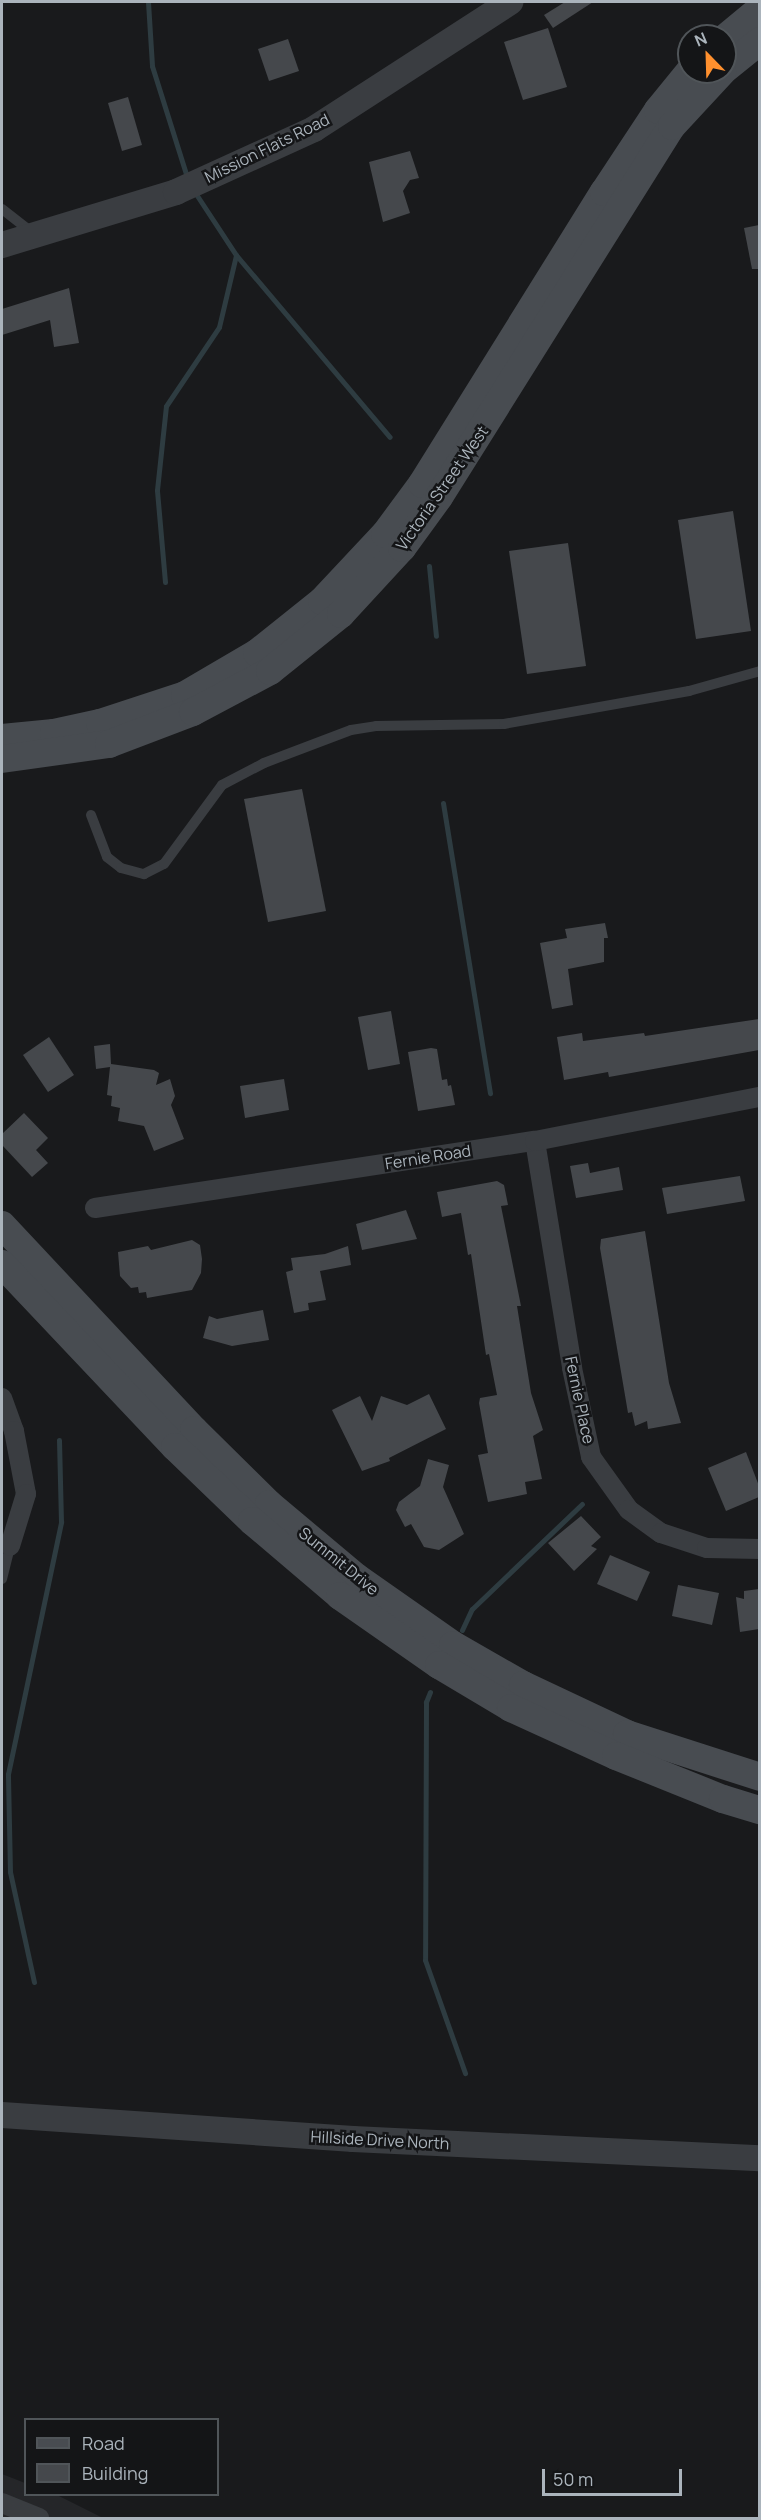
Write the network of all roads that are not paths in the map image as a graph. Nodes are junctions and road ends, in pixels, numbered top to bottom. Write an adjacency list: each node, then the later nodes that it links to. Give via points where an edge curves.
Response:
1 (510, 2): 9 (street, Mission Flats Road, via 314,129 176,192)
2 (759, 9): 3 (main road)
3 (737, 28)
4 (759, 41): 5 (main road, Victoria Street West)
5 (737, 59)
6 (679, 84): 12 (main road, Victoria Street West, via 657,110 604,192 422,484 385,534 322,601 257,653 185,694 100,723)
7 (711, 84): 13 (main road, Victoria Street West, via 672,126 439,497 402,548 341,614 270,671 193,712 109,744)
8 (2, 209): 9 (lane)
9 (36, 235): 10 (street, Mission Flats Road)
10 (2, 245)
11 (759, 671): 14 (lane, via 689,691 504,724 459,728 376,726 351,730 264,763 222,785 164,864 144,874 121,868 107,857)
12 (2, 738)
13 (2, 759)
14 (92, 815)
15 (759, 1097): 16 (street, Fernie Road)
16 (535, 1141): 17 (street, Fernie Road); 22 (street, Fernie Place, via 572,1368 591,1457 629,1510 661,1533 707,1548)
17 (95, 1208)
18 (2, 1225): 24 (main road, Summit Drive, via 194,1430 269,1504 356,1577 453,1645 523,1685 627,1734)
19 (2, 1264): 25 (main road, Summit Drive, via 176,1448 252,1521 340,1596 438,1665 511,1707 616,1756)
20 (2, 1400): 21 (street, via 14,1431 26,1494)
21 (10, 1546): 23 (lane)
22 (759, 1549)
23 (2, 1579)
24 (759, 1777)
25 (759, 1810)
26 (2, 2115): 27 (street, Hillside Drive North, via 352,2139)
27 (759, 2158)
28 (2, 2503): 29 (street)
29 (39, 2518)

